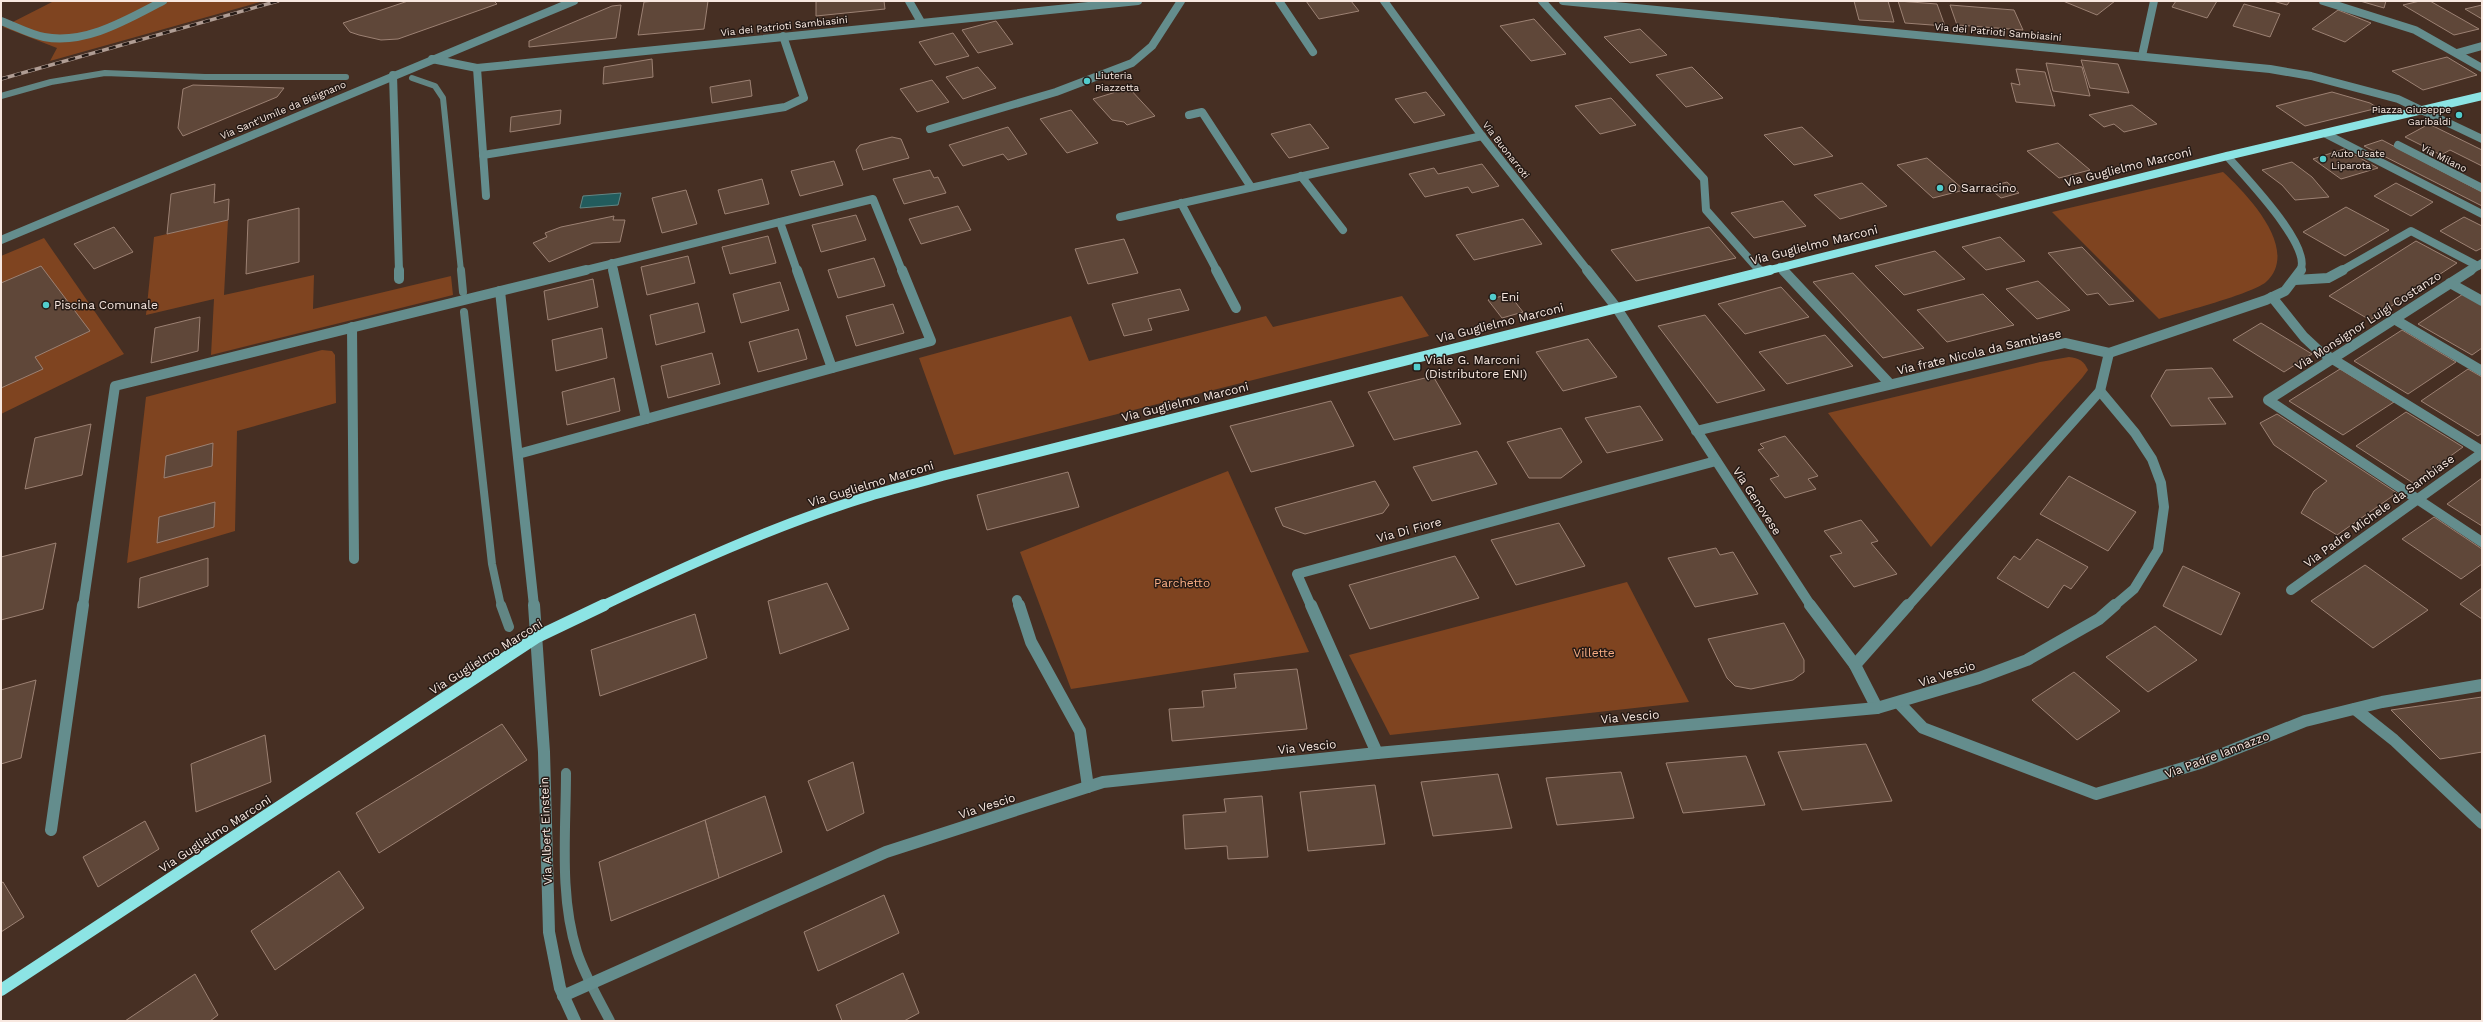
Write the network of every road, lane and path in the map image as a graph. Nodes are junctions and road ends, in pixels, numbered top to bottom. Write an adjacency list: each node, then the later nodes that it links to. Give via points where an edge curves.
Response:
1 (163, 1): 12 (street, via 100,29 64,38 49,38)
2 (574, 1): 19 (street, Via Sant'Umile da Bisignano)
3 (909, 1): 13 (street)
4 (1138, 1): 13 (street, Via dei Patrioti Sambiasini)
5 (1181, 1): 26 (street, via 1152,46 1132,63 1056,92)
6 (1279, 1): 16 (street)
7 (1384, 1): 28 (street, Via Buonarroti)
8 (1542, 1): 46 (street, via 1704,178 1706,210)
9 (1563, 1): 18 (street, Via dei Patrioti Sambiasini)
10 (2154, 1): 18 (street)
11 (2323, 1): 17 (street, via 2394,22)
12 (1, 21)
13 (921, 22): 14 (street, Via dei Patrioti Sambiasini)
14 (784, 36): 20 (street, Via dei Patrioti Sambiasini); 31 (street, via 804,98 785,107)
15 (2482, 46): 17 (street)
16 (1313, 52)
17 (2456, 53): 21 (street)
18 (2142, 56): 24 (street, Via dei Patrioti Sambiasini, via 2270,69 2310,76 2398,98)
19 (432, 59): 20 (street, Via dei Patrioti Sambiasini); 22 (street, Via Sant'Umile da Bisignano)
20 (477, 68): 31 (street)
21 (2482, 68)
22 (393, 75): 42 (street, Via Sant'Umile da Bisignano); 47 (street)
23 (2481, 97): 24 (main road, Via Guglielmo Marconi)
24 (2426, 110): 27 (main road, Via Guglielmo Marconi); 29 (street, Via dei Patrioti Sambiasini)
25 (1189, 115): 34 (street, via 1202,112)
26 (930, 129)
27 (2326, 134): 32 (main road, Via Guglielmo Marconi); 38 (street)
28 (1482, 136): 33 (street); 54 (street, Via Buonarroti)
29 (2482, 139)
30 (2398, 145): 35 (street, Via Milano)
31 (483, 155): 36 (street)
32 (2227, 156): 45 (main road, Via Guglielmo Marconi); 48 (street, via 2273,209 2296,242 2303,257 2302,268)
33 (1301, 176): 34 (street); 41 (street)
34 (1251, 187): 37 (street)
35 (2482, 188)
36 (486, 196)
37 (1181, 203): 39 (street); 53 (street)
38 (2482, 214)
39 (1120, 217)
40 (780, 222): 43 (street); 59 (street); 59 (street, via 873,198 931,341)
41 (1343, 230)
42 (1, 240)
43 (612, 263): 50 (street); 63 (street)
44 (2480, 264): 48 (street, via 2411,231 2328,278); 49 (street, Via Monsignor Luigi Costanzo)
45 (1780, 267): 46 (main road, Via Guglielmo Marconi); 61 (street)
46 (1760, 272): 54 (main road, Via Guglielmo Marconi)
47 (399, 279)
48 (2295, 280): 51 (street, via 2285,291)
49 (2450, 283): 52 (street); 55 (street, Via Monsignor Luigi Costanzo)
50 (500, 291): 56 (street); 66 (street, Via Albert Einstein)
51 (2272, 298): 57 (street); 58 (street, via 2299,333)
52 (2482, 301)
53 (1236, 308)
54 (1616, 308): 64 (street, Via Genovese); 73 (main road, Via Guglielmo Marconi, via 942,476 860,499 686,566)
55 (2394, 319): 58 (street, Via Monsignor Luigi Costanzo); 60 (street)
56 (352, 327): 70 (street); 82 (street, via 115,386)
57 (2109, 353): 61 (street, Via frate Nicola da Sambiase, via 2065,343); 62 (street)
58 (2332, 359): 65 (street); 68 (street, Via Monsignor Luigi Costanzo, via 2268,400)
59 (832, 368): 63 (street)
60 (2482, 371)
61 (1890, 384): 64 (street, Via frate Nicola da Sambiase)
62 (2100, 391): 74 (street); 76 (street, Via Vescio, via 2135,433 2152,459 2161,483 2164,507 2158,550 2134,589 2099,619 2027,660)
63 (646, 419): 66 (street)
64 (1696, 431): 67 (street, Via Genovese)
65 (2482, 452): 68 (street, Via Padre Michele da Sambiase)
66 (518, 454): 73 (street, Via Albert Einstein)
67 (1716, 461): 74 (street, Via Genovese, via 1806,600); 79 (street, Via Di Fiore, via 1297,574)
68 (2418, 499): 69 (street); 71 (street, Via Padre Michele da Sambiase)
69 (2482, 542)
70 (354, 559)
71 (2291, 590)
72 (1017, 600): 80 (street, via 1031,642 1080,731)
73 (537, 637): 83 (main road, Via Guglielmo Marconi); 84 (street, Via Albert Einstein, via 544,752 549,932 560,988)
74 (1855, 665): 77 (street, Via Genovese)
75 (2482, 685): 78 (street, Via Padre Iannazzo)
76 (1899, 703): 77 (street, Via Vescio); 78 (street, Via Padre Iannazzo, via 1923,728 2096,794 2200,763 2305,721)
77 (1877, 708): 79 (street, Via Vescio)
78 (2355, 709): 81 (street, via 2394,740)
79 (1376, 753): 80 (street, Via Vescio, via 1103,782)
80 (1088, 787): 84 (street, Via Vescio, via 886,852)
81 (2482, 823)
82 (51, 830)
83 (1, 990)
84 (564, 996): 85 (street, Via Albert Einstein)
85 (575, 1021)

